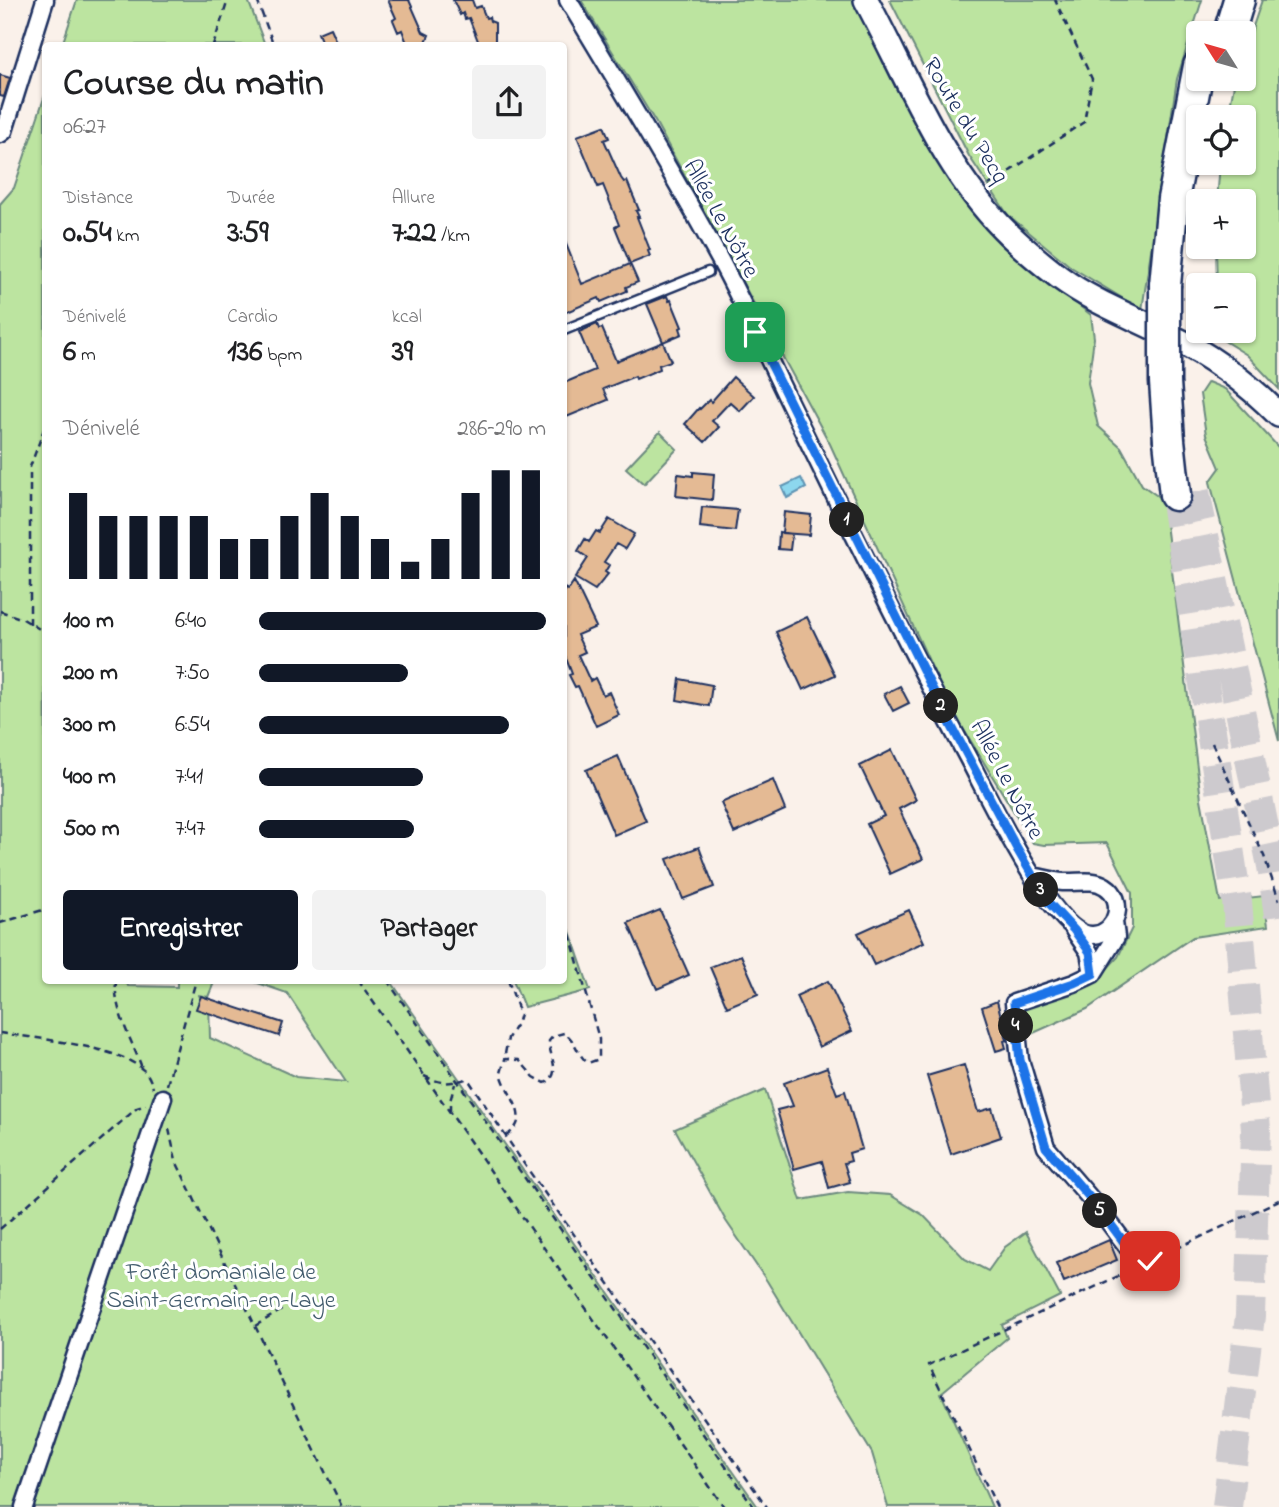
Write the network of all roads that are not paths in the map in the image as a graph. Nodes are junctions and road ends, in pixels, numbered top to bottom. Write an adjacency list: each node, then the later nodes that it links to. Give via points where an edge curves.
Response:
1 (45, 0): 9 (street)
2 (568, 0): 16 (street, Allée Le Nôtre, via 720,261 935,695)
3 (866, 0): 13 (main road, Route du Pecq, via 944,149 996,220 1060,278 1213,361)
4 (1218, 0): 6 (highway)
5 (1239, 0): 7 (highway)
6 (1212, 21)
7 (1233, 21)
8 (1194, 91): 14 (highway, bridge, via 1173,199 1167,261 1164,334)
9 (0, 134)
10 (1198, 175): 14 (highway, via 1185,284 1185,393)
11 (708, 272): 12 (lane)
12 (567, 329)
13 (1279, 415)
14 (1179, 439): 15 (highway)
15 (1185, 493)
16 (1033, 876): 17 (street, Allée Le Nôtre, via 1101,883 1117,904); 18 (street, Allée Le Nôtre, via 1048,902)
17 (1114, 922): 18 (street, via 1096,935); 19 (street, via 1116,937)
18 (1074, 930): 19 (street, Allée Le Nôtre, via 1090,952)
19 (1093, 974): 21 (street, via 1014,1003 1020,1060 1046,1147)
20 (159, 1095): 22 (street)
21 (1141, 1265)
22 (24, 1507)

